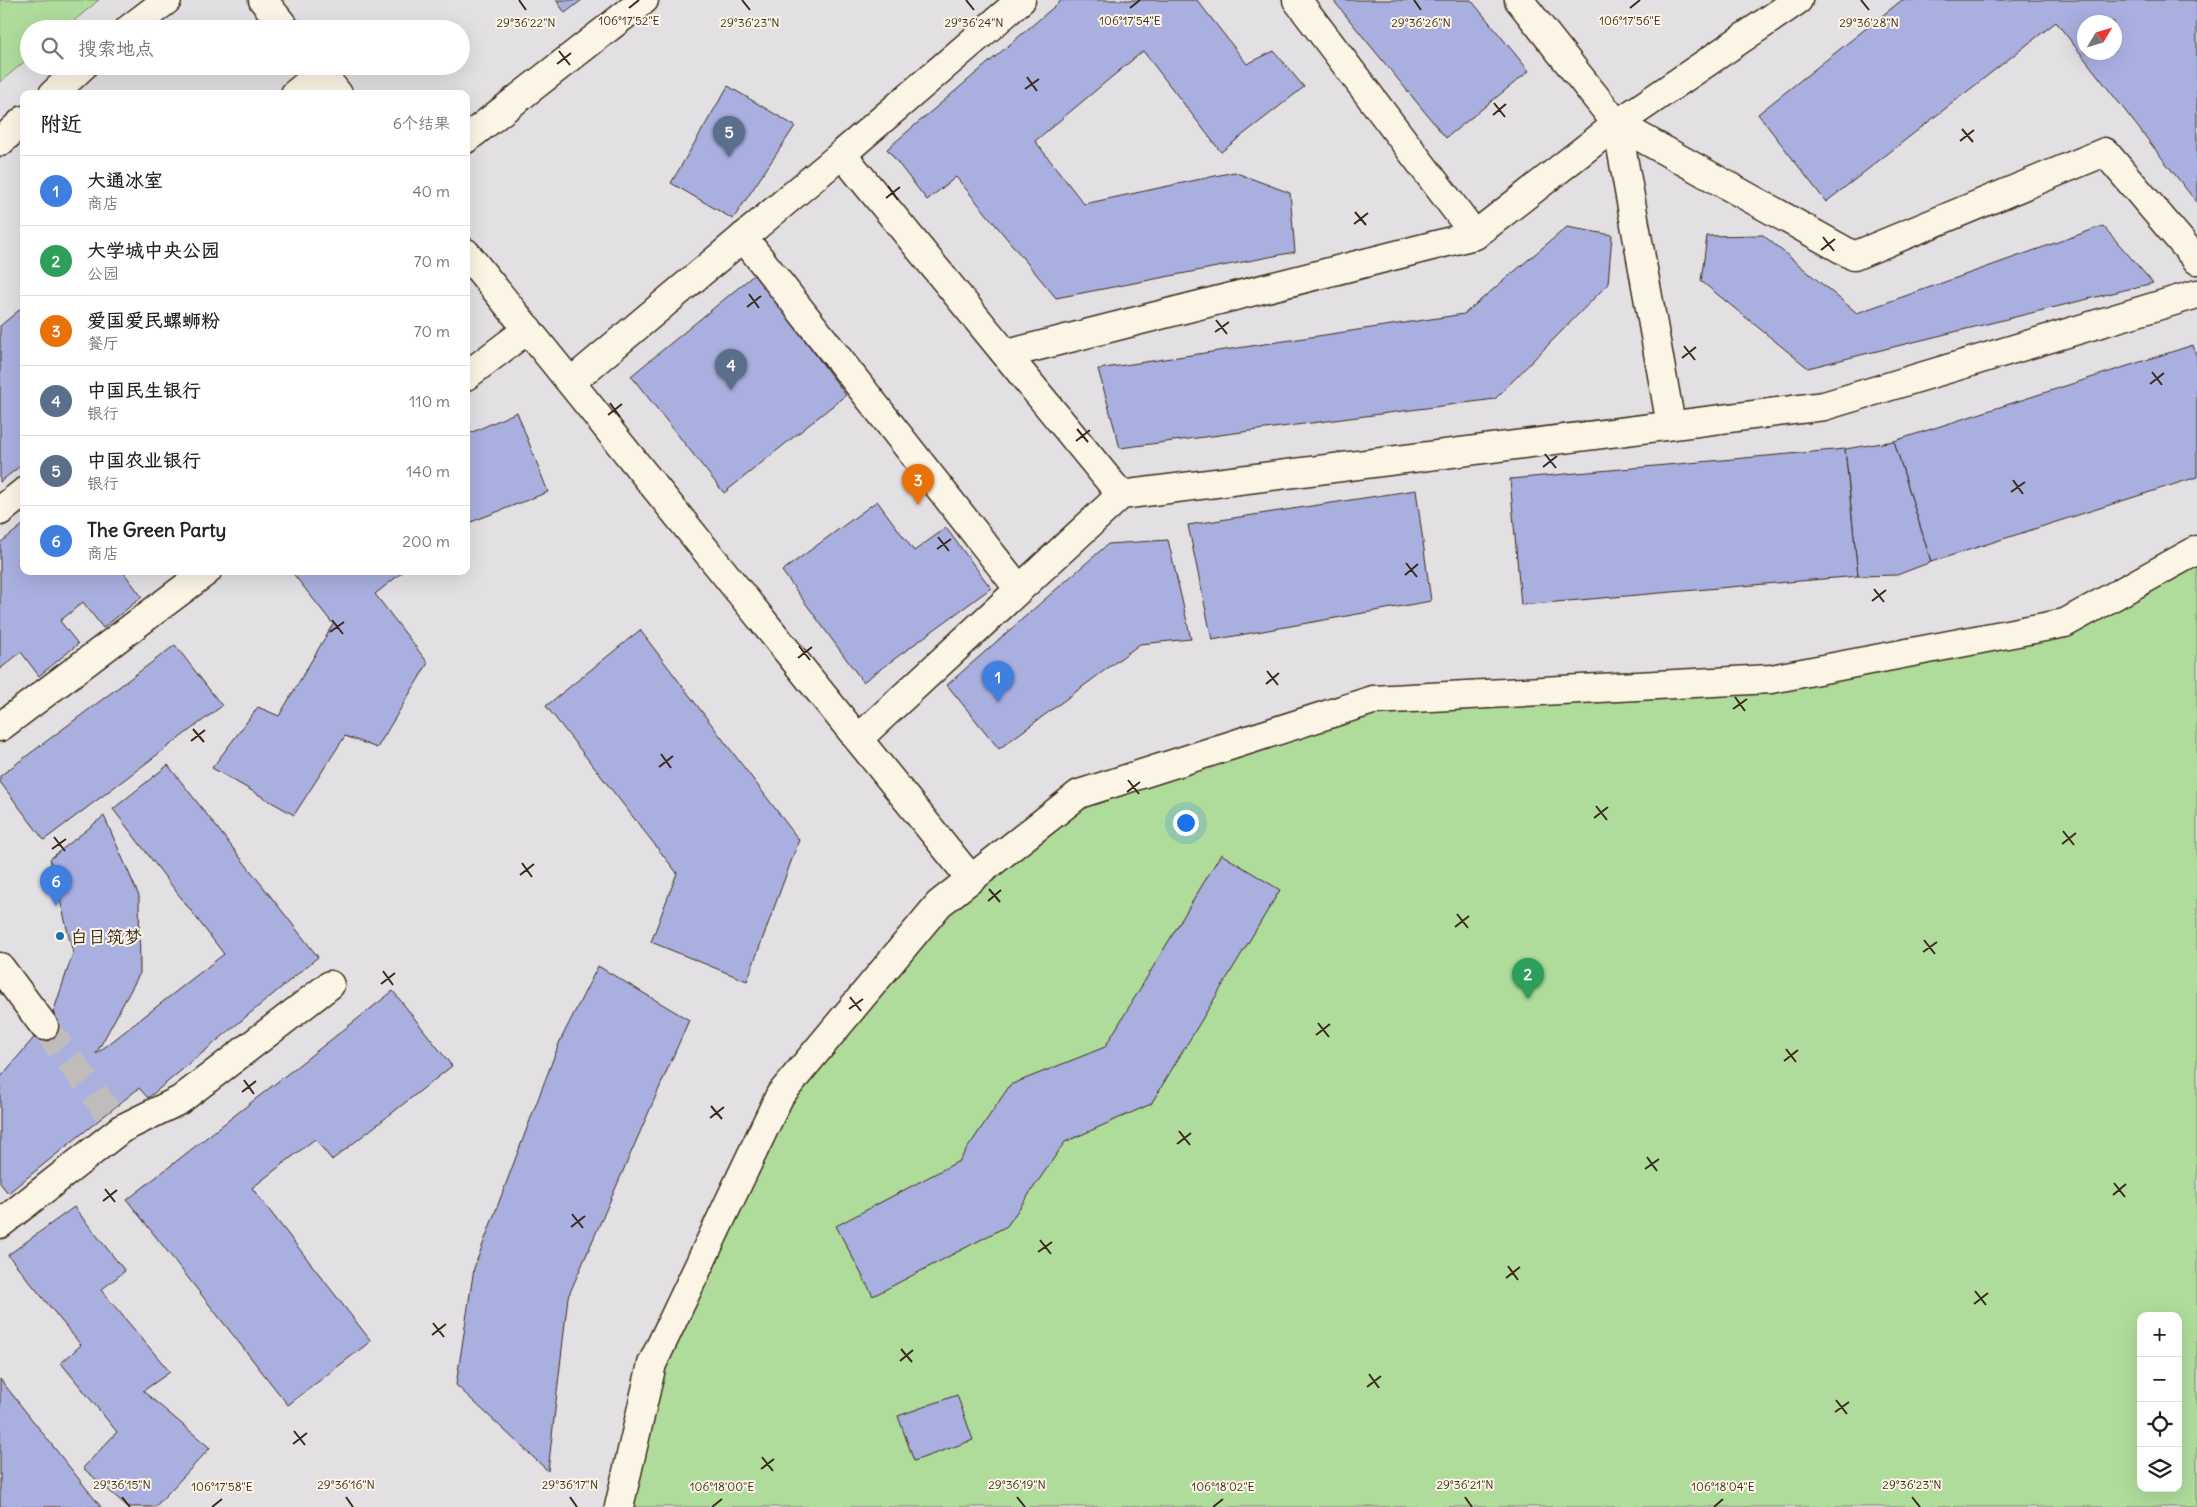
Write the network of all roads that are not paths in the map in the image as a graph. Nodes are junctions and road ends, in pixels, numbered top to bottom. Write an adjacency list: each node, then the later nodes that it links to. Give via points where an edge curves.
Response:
1 (167, 0): 8 (street)
2 (263, 0): 9 (street)
3 (644, 0): 18 (street)
4 (1021, 0): 20 (street)
5 (1297, 0): 21 (street)
6 (1519, 0): 17 (street)
7 (1798, 0): 17 (street)
8 (141, 20)
9 (279, 20)
10 (73, 75): 13 (street)
11 (313, 75): 14 (street)
12 (322, 75): 15 (street)
13 (57, 90)
14 (299, 90)
15 (335, 90)
16 (20, 124): 19 (street)
17 (1617, 124): 21 (street); 24 (street, via 1854,256 2105,152); 30 (street)
18 (470, 136)
19 (0, 142)
20 (842, 154): 22 (street); 27 (street)
21 (1475, 235): 27 (street)
22 (743, 237): 29 (street); 36 (street)
23 (470, 258): 26 (street)
24 (2197, 260)
25 (2197, 294): 30 (street, via 1824,406)
26 (528, 329): 28 (street); 29 (street)
27 (1007, 354): 32 (street)
28 (470, 373)
29 (571, 382): 38 (street)
30 (1671, 425): 32 (street)
31 (20, 495): 33 (street)
32 (1121, 495): 36 (street)
33 (0, 511)
34 (2197, 550): 39 (street, via 2065,623 1771,679 1373,700 1079,794)
35 (201, 575): 37 (street)
36 (1019, 589): 38 (street)
37 (3, 718)
38 (858, 739): 39 (street)
39 (971, 879): 44 (street, via 939,904 780,1095 652,1364)
40 (0, 967): 42 (street)
41 (330, 985): 43 (street, via 180,1100 115,1120)
42 (44, 1026)
43 (0, 1224)
44 (619, 1507)

